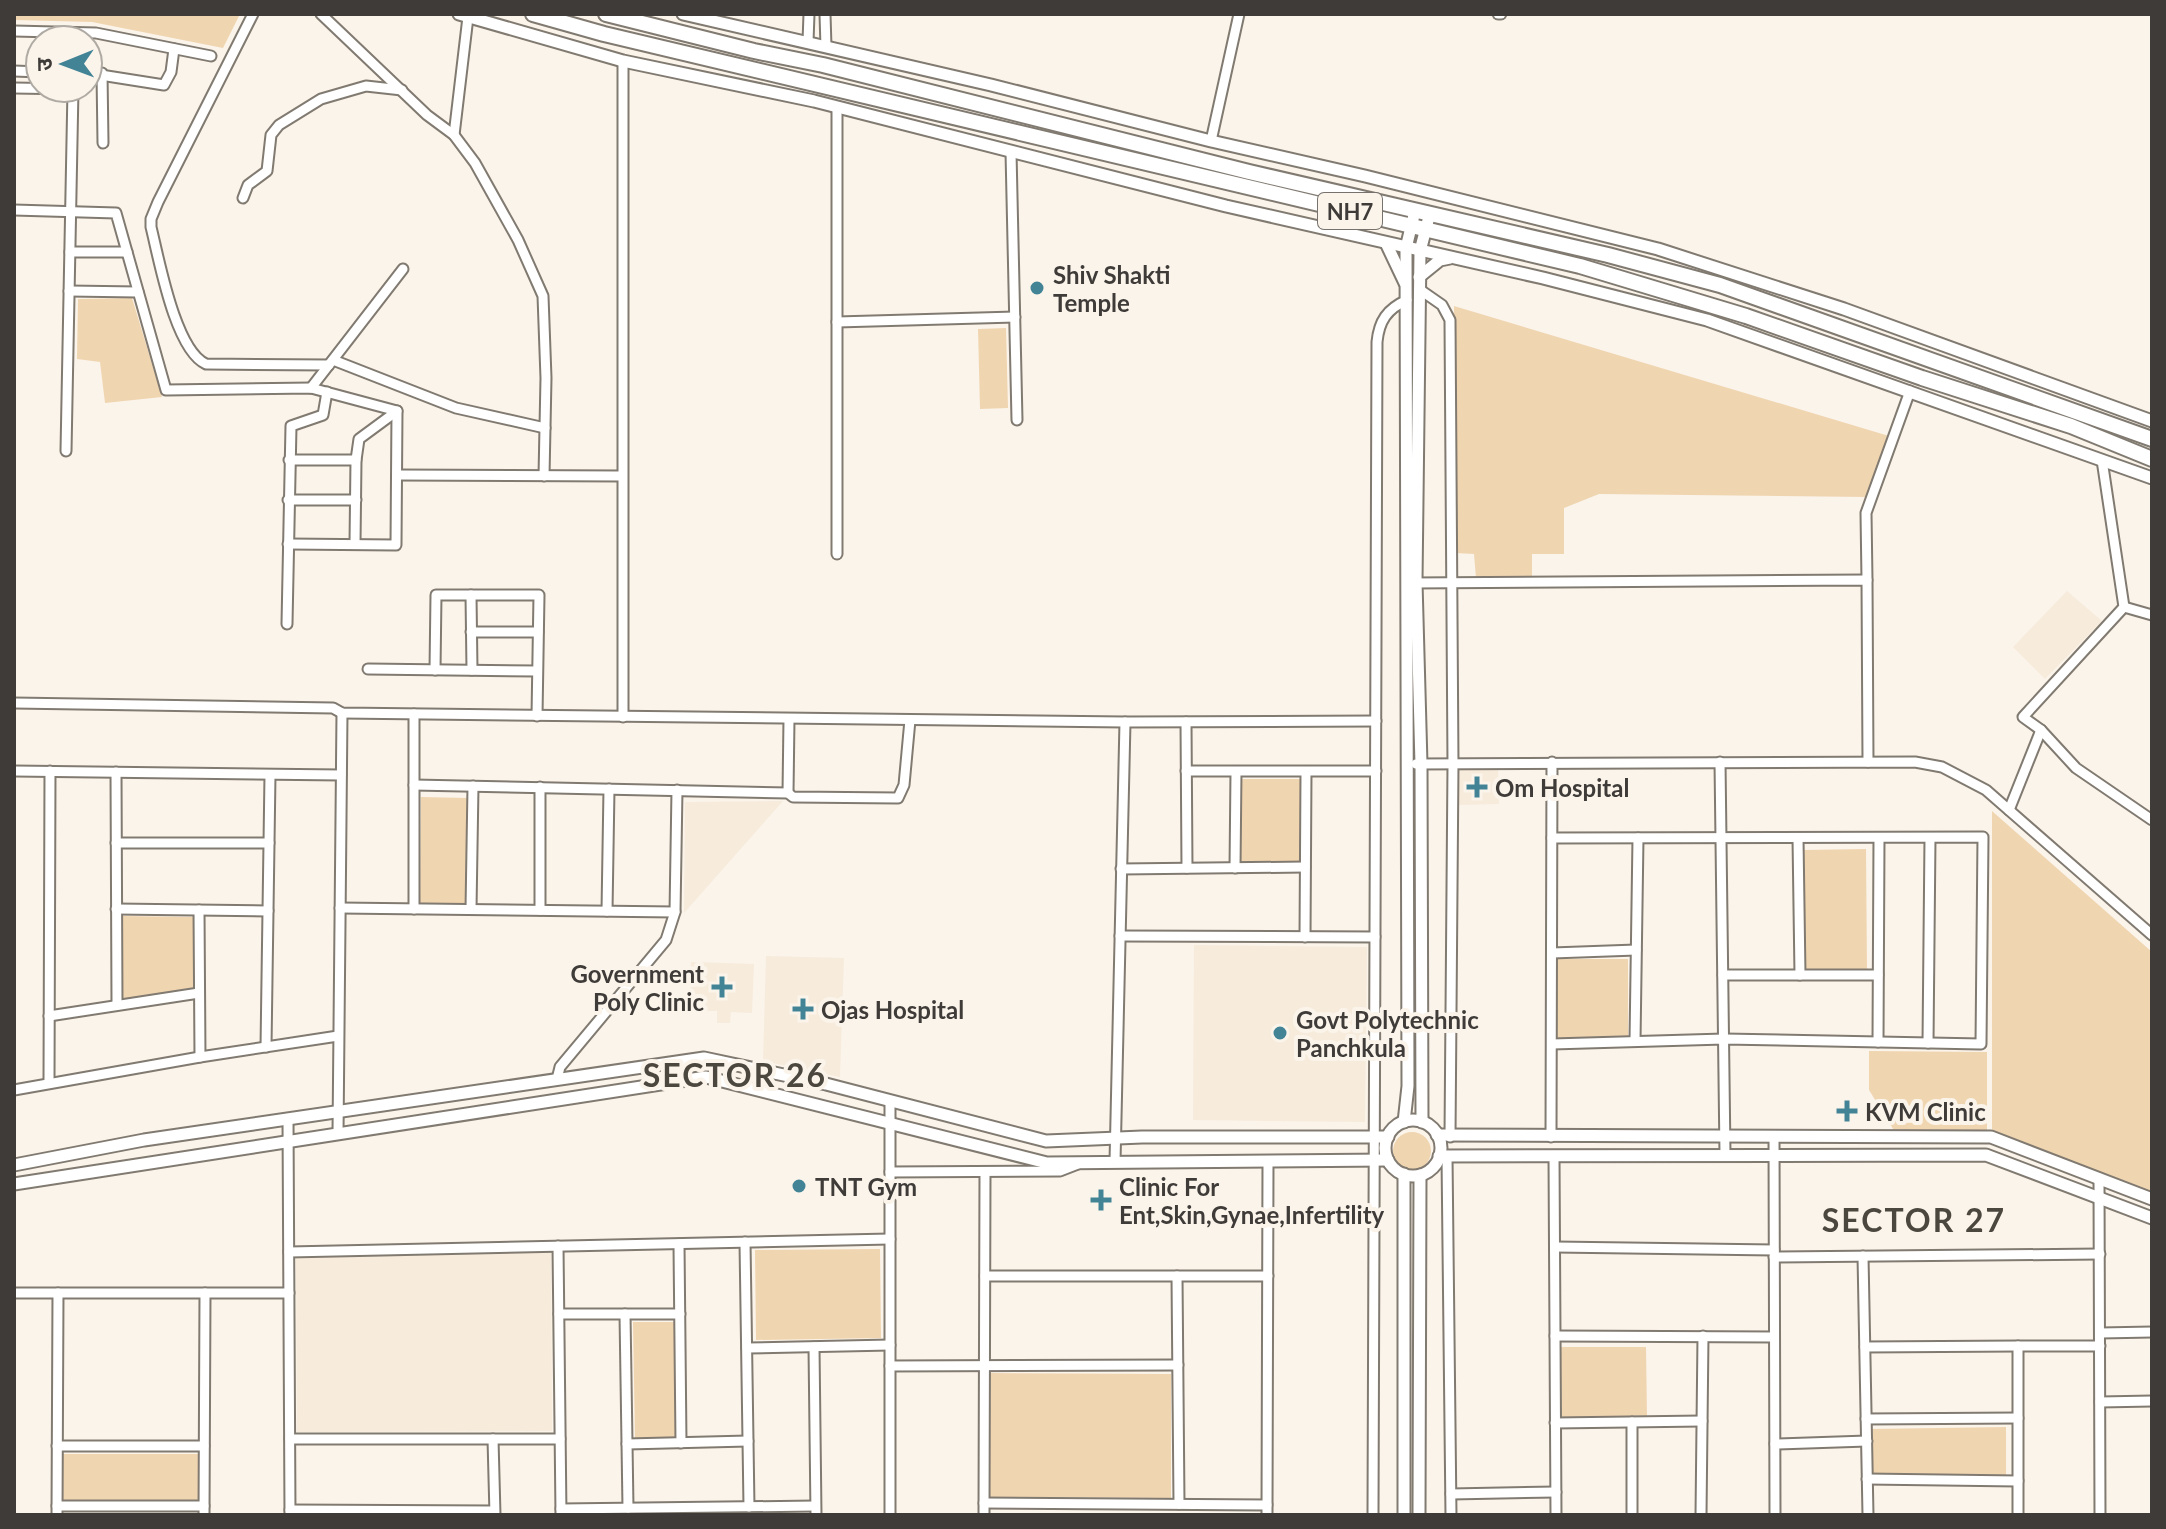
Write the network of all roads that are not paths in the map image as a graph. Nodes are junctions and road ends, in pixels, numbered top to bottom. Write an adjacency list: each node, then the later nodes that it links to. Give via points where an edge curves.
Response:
1 (253, 14): 42 (street, via 158,202 151,227 184,339 197,359 206,364)
2 (321, 14): 18 (street)
3 (533, 14): 28 (highway, NH7)
4 (606, 14): 28 (highway, NH7)
5 (683, 14): 11 (street)
6 (809, 14): 11 (street)
7 (825, 14): 12 (street)
8 (1239, 14): 22 (street)
9 (464, 15): 15 (street); 21 (street)
10 (14, 31): 13 (street, via 96,33)
11 (808, 42): 12 (street)
12 (826, 47): 22 (street)
13 (174, 49): 14 (street); 16 (street, via 164,85)
14 (211, 56)
15 (623, 61): 20 (street); 58 (street)
16 (104, 73)
17 (14, 88): 27 (street, via 73,89)
18 (402, 90): 21 (street); 25 (street, via 366,86 321,99 279,125 271,135 267,171 248,185)
19 (102, 104): 23 (street)
20 (837, 107): 24 (street); 41 (street)
21 (454, 135): 49 (street, via 518,240 543,296)
22 (1211, 141): 48 (street, via 1658,249 1844,309)
23 (103, 143)
24 (1011, 152): 29 (street); 40 (street)
25 (243, 198)
26 (14, 210): 27 (street)
27 (71, 212): 32 (street); 33 (street, via 116,213)
28 (1420, 219): 30 (street); 31 (street); 50 (highway, NH7, via 1608,255 1720,285); 52 (highway, NH7, via 1746,316 2071,426)
29 (1386, 243): 30 (street); 36 (street)
30 (1406, 248): 31 (street); 36 (street)
31 (1420, 251): 34 (street); 36 (street)
32 (70, 252): 33 (street); 37 (street)
33 (127, 252): 38 (street)
34 (1455, 258): 36 (street, via 1440,260); 44 (street, via 1707,320)
35 (403, 269): 42 (street)
36 (1415, 284): 39 (street); 66 (street, via 1442,305 1450,320); 67 (street)
37 (69, 291): 38 (street); 51 (street)
38 (138, 292): 43 (street, via 166,390)
39 (1407, 300): 67 (street); 85 (street, via 1387,313 1377,342)
40 (1015, 317): 41 (street); 47 (street)
41 (837, 322): 64 (street)
42 (331, 363): 43 (street); 49 (street, via 456,408)
43 (311, 388): 45 (street)
44 (1910, 391): 55 (street); 65 (street, via 1866,513)
45 (327, 392): 46 (street); 53 (street, via 323,415 291,426)
46 (397, 411): 54 (street, via 359,439); 56 (street)
47 (1017, 420)
48 (2152, 421)
49 (545, 428): 57 (street)
50 (2152, 439)
51 (66, 451)
52 (2152, 459)
53 (289, 460): 54 (street); 60 (street)
54 (356, 460): 61 (street)
55 (2102, 460): 59 (street); 69 (street)
56 (397, 475): 57 (street); 63 (street, via 396,545)
57 (544, 476): 58 (street)
58 (622, 476): 82 (street)
59 (2152, 478)
60 (288, 500): 61 (street); 62 (street)
61 (356, 500): 63 (street)
62 (288, 544): 63 (street); 71 (street)
63 (355, 544)
64 (837, 554)
65 (1867, 580): 66 (street); 91 (street)
66 (1451, 582): 67 (street); 94 (street)
67 (1412, 583): 92 (street); 93 (street)
68 (471, 595): 72 (street); 73 (street, via 539,595); 75 (street, via 436,595)
69 (2124, 607): 70 (street); 88 (street, via 2023,717)
70 (2152, 615)
71 (287, 624)
72 (471, 632): 73 (street); 76 (street)
73 (538, 632): 77 (street)
74 (368, 669): 75 (street)
75 (435, 670): 76 (street)
76 (472, 670): 77 (street)
77 (537, 671): 81 (street)
78 (14, 703): 79 (street, via 333,708)
79 (342, 713): 80 (street); 103 (street)
80 (414, 714): 81 (street); 104 (street)
81 (537, 716): 82 (street)
82 (623, 717): 83 (street)
83 (789, 719): 84 (street); 109 (street)
84 (910, 720): 86 (street); 109 (street, via 898,798)
85 (1376, 721): 87 (street); 98 (street)
86 (1125, 722): 87 (street); 123 (street)
87 (1186, 722): 97 (street)
88 (2041, 730): 110 (street); 111 (street, via 2076,768)
89 (1552, 762): 90 (street); 94 (street); 112 (street)
90 (1720, 762): 91 (street); 114 (street)
91 (1868, 762): 110 (street, via 1942,767 1986,790)
92 (1407, 764): 93 (street); 159 (street)
93 (1421, 764): 94 (street); 160 (street)
94 (1453, 764): 163 (street)
95 (14, 771): 96 (street)
96 (50, 771): 99 (street); 144 (street)
97 (1186, 771): 100 (street); 121 (street)
98 (1376, 771): 101 (street); 136 (street)
99 (116, 772): 102 (street); 118 (street)
100 (1236, 772): 101 (street); 122 (street)
101 (1306, 772): 120 (street)
102 (270, 775): 103 (street); 119 (street)
103 (341, 775): 124 (street)
104 (414, 785): 105 (street); 126 (street)
105 (473, 786): 106 (street); 127 (street)
106 (540, 787): 107 (street); 129 (street)
107 (609, 789): 108 (street); 131 (street)
108 (677, 790): 109 (street); 132 (street)
109 (788, 793)
110 (2009, 810): 133 (street)
111 (2152, 820)
112 (1552, 838): 113 (street); 138 (street)
113 (1638, 838): 114 (street); 137 (street)
114 (1721, 838): 115 (street); 139 (street)
115 (1798, 838): 116 (street); 140 (street)
116 (1879, 838): 117 (street); 141 (street)
117 (1930, 838): 149 (street); 149 (street, via 1983,837 1981,1044)
118 (116, 843): 119 (street); 125 (street)
119 (269, 843): 130 (street)
120 (1305, 867): 122 (street); 135 (street)
121 (1187, 868): 122 (street); 123 (street)
122 (1235, 868)
123 (1121, 869): 134 (street)
124 (340, 908): 126 (street); 145 (street)
125 (116, 909): 128 (street); 143 (street)
126 (414, 909): 127 (street)
127 (471, 909): 129 (street)
128 (199, 910): 130 (street); 142 (street)
129 (540, 910): 131 (street)
130 (268, 911): 151 (street)
131 (607, 911): 132 (street)
132 (675, 912): 153 (street, via 666,940 560,1067)
133 (2152, 935)
134 (1120, 936): 135 (street); 169 (street)
135 (1305, 937): 136 (street)
136 (1375, 937): 164 (street)
137 (1636, 950): 138 (street); 147 (street)
138 (1552, 953): 150 (street)
139 (1723, 975): 140 (street); 146 (street)
140 (1800, 975): 141 (street)
141 (1878, 975): 148 (street)
142 (199, 993): 143 (street); 152 (street)
143 (117, 1005): 144 (street)
144 (49, 1016): 154 (street)
145 (338, 1036): 151 (street); 157 (street)
146 (1724, 1039): 147 (street); 148 (street); 167 (street)
147 (1635, 1041): 150 (street)
148 (1878, 1042): 149 (street)
149 (1928, 1043)
150 (1552, 1044): 166 (street)
151 (266, 1047): 152 (street)
152 (200, 1057): 154 (street)
153 (557, 1079): 156 (street, via 704,1058); 157 (street)
154 (49, 1083): 155 (street)
155 (14, 1090)
156 (890, 1101): 161 (street); 169 (street, via 1046,1141)
157 (337, 1111): 158 (street); 162 (street)
158 (288, 1119): 170 (street); 180 (street)
159 (1404, 1122): 160 (street); 165 (street)
160 (1422, 1122): 163 (street)
161 (890, 1123): 162 (street, via 706,1077); 179 (street, via 1047,1163); 181 (street)
162 (338, 1134): 170 (street)
163 (1444, 1136): 166 (street); 173 (street)
164 (1374, 1137): 165 (street); 169 (street); 176 (street)
165 (1388, 1137): 175 (street)
166 (1551, 1137): 167 (street)
167 (1725, 1137): 168 (street); 171 (street)
168 (1774, 1137): 172 (street); 185 (street, via 1991,1137)
169 (1115, 1138): 177 (street)
170 (289, 1141): 186 (street); 195 (street)
171 (1725, 1155): 172 (street); 174 (street)
172 (1774, 1155): 187 (street, via 1986,1155); 196 (street)
173 (1443, 1156): 174 (street); 184 (street); 243 (street)
174 (1554, 1156): 194 (street)
175 (1388, 1160): 176 (street); 183 (street)
176 (1375, 1161): 178 (street); 257 (street)
177 (1115, 1162): 178 (street); 179 (street)
178 (1268, 1162): 201 (street)
179 (1082, 1163): 182 (street, via 1060,1171)
180 (14, 1165)
181 (890, 1172): 182 (street); 190 (street)
182 (985, 1172): 199 (street)
183 (1404, 1174): 184 (street); 258 (street)
184 (1420, 1175): 259 (street)
185 (2099, 1178): 187 (street); 188 (street)
186 (14, 1184)
187 (2098, 1198): 189 (street); 197 (street)
188 (2152, 1199)
189 (2152, 1218)
190 (890, 1239): 191 (street); 214 (street)
191 (745, 1242): 192 (street); 219 (street)
192 (679, 1244): 193 (street); 208 (street)
193 (558, 1246): 195 (street); 206 (street)
194 (1555, 1247): 196 (street); 211 (street)
195 (289, 1252): 205 (street)
196 (1774, 1253): 198 (street); 213 (street)
197 (2100, 1254): 198 (street); 210 (street)
198 (1863, 1256): 218 (street)
199 (985, 1276): 200 (street); 220 (street)
200 (1177, 1276): 201 (street); 221 (street)
201 (1268, 1276): 248 (street)
202 (14, 1293): 203 (street)
203 (58, 1293): 204 (street); 238 (street)
204 (205, 1293): 205 (street); 239 (street)
205 (289, 1293): 230 (street)
206 (559, 1314): 207 (street); 232 (street)
207 (625, 1314): 208 (street); 236 (street)
208 (680, 1314): 235 (street)
209 (2152, 1332): 210 (street)
210 (2100, 1333): 216 (street)
211 (1555, 1336): 212 (street); 229 (street)
212 (1703, 1336): 213 (street); 227 (street)
213 (1774, 1337): 237 (street)
214 (890, 1345): 217 (street); 222 (street)
215 (2018, 1346): 216 (street); 218 (street); 225 (street)
216 (2100, 1346): 224 (street)
217 (814, 1347): 219 (street); 251 (street)
218 (1865, 1347): 226 (street)
219 (747, 1348): 233 (street)
220 (985, 1365): 221 (street); 222 (street); 244 (street)
221 (1178, 1365): 245 (street)
222 (890, 1366): 255 (street)
223 (2152, 1401): 224 (street)
224 (2100, 1402): 267 (street)
225 (2018, 1418): 226 (street); 241 (street)
226 (1866, 1419): 234 (street)
227 (1702, 1421): 228 (street); 263 (street)
228 (1632, 1422): 229 (street); 262 (street)
229 (1555, 1423): 242 (street)
230 (290, 1439): 231 (street); 252 (street)
231 (493, 1439): 232 (street); 254 (street)
232 (560, 1439): 253 (street)
233 (748, 1441): 235 (street); 246 (street)
234 (1867, 1441): 237 (street); 240 (street)
235 (681, 1443): 236 (street)
236 (627, 1444): 247 (street)
237 (1775, 1444): 264 (street)
238 (57, 1446): 239 (street); 249 (street)
239 (204, 1446): 250 (street)
240 (1867, 1479): 241 (street); 265 (street)
241 (2018, 1481): 266 (street)
242 (1556, 1492): 243 (street); 261 (street)
243 (1451, 1494): 260 (street)
244 (984, 1503): 245 (street); 256 (street)
245 (1179, 1504): 248 (street)
246 (749, 1507): 247 (street); 251 (street)
247 (628, 1508): 253 (street)
248 (1267, 1510)
249 (57, 1511): 250 (street)
250 (204, 1511)
251 (816, 1511)
252 (290, 1512): 254 (street)
253 (561, 1512)
254 (494, 1513)
255 (890, 1515)
256 (984, 1515)
257 (1373, 1515)
258 (1404, 1515)
259 (1419, 1515)
260 (1451, 1515)
261 (1556, 1515)
262 (1632, 1515)
263 (1701, 1515)
264 (1775, 1515)
265 (1868, 1515)
266 (2018, 1515)
267 (2100, 1515)

